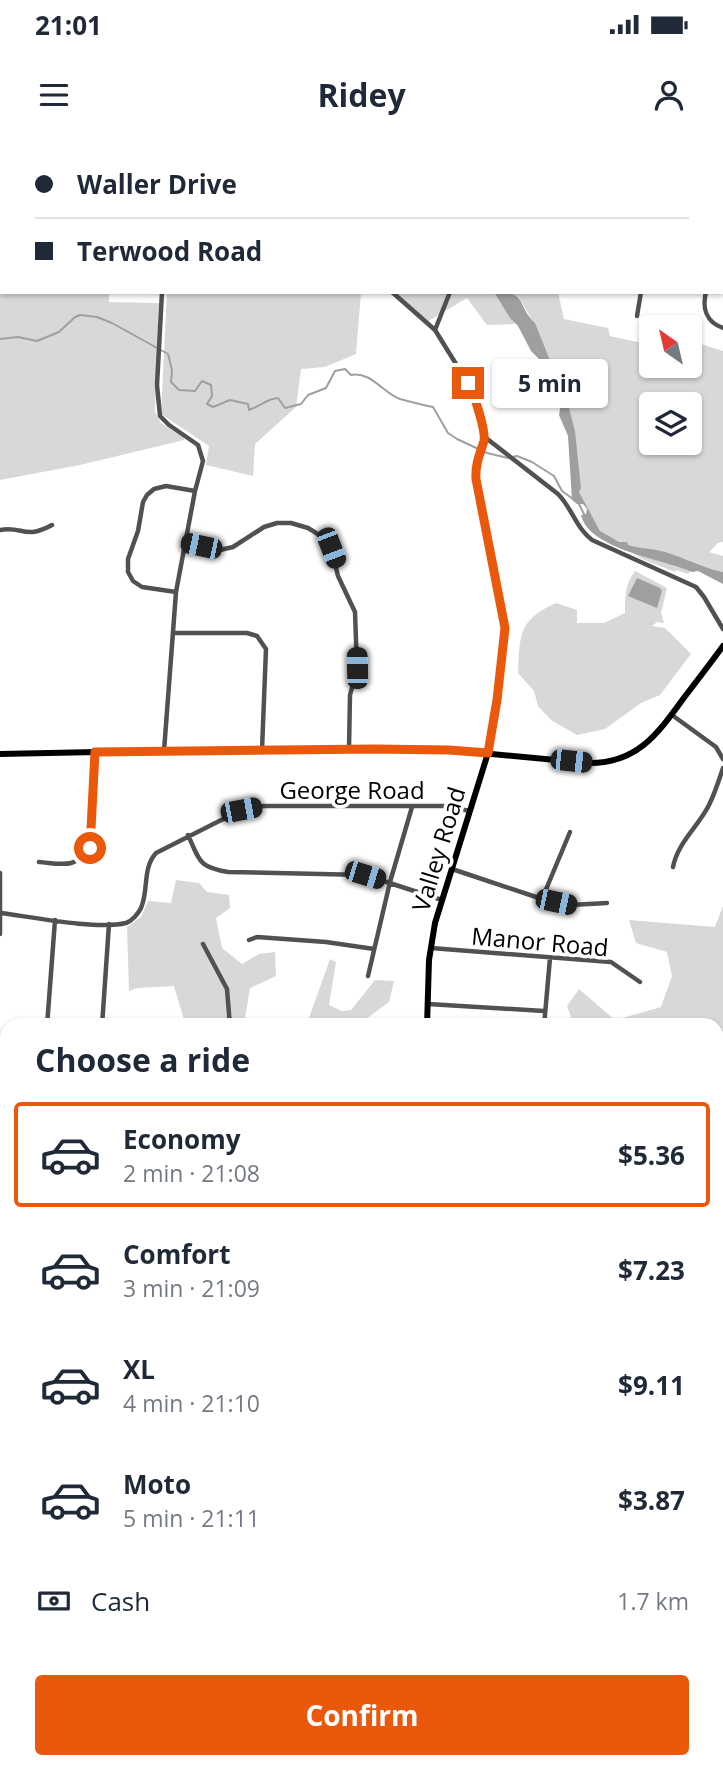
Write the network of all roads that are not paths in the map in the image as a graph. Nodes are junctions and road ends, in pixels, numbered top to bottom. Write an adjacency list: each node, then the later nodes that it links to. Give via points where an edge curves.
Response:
1 (162, 294): 10 (street, via 157,402 160,416 195,441 201,452)
2 (394, 294): 8 (street)
3 (449, 294): 8 (street)
4 (641, 294): 6 (street)
5 (705, 294): 7 (street, via 707,316)
6 (637, 316)
7 (723, 328)
8 (435, 330): 9 (street, via 474,393)
9 (486, 438): 15 (street, via 562,497 592,540 696,587); 23 (street, Valley Road, via 480,447 477,485 505,628)
10 (195, 491): 13 (street); 14 (street, via 166,486 147,495 128,559 128,572 142,587)
11 (52, 526): 12 (street, via 29,534)
12 (0, 530)
13 (185, 543): 14 (street); 19 (street, via 220,550 264,527 290,523 309,528 331,548 355,612 357,668 350,695)
14 (176, 592): 16 (street)
15 (723, 629)
16 (173, 633): 20 (street, via 247,633 257,636 267,649); 21 (street)
17 (723, 646): 18 (main road)
18 (672, 715): 23 (main road, via 651,740 607,763); 25 (street, via 716,747)
19 (349, 749): 20 (main road); 23 (main road)
20 (262, 750): 21 (main road)
21 (164, 751): 22 (main road)
22 (95, 752): 24 (main road); 31 (street, via 90,848 82,860 68,865)
23 (488, 753): 28 (main road, Valley Road)
24 (0, 754)
25 (723, 759)
26 (723, 768): 32 (street, via 709,805 679,849)
27 (412, 807): 28 (street, George Road); 30 (street, George Road, via 263,806 241,810); 35 (street)
28 (470, 811): 33 (main road, Valley Road)
29 (570, 832): 36 (street)
30 (188, 835): 35 (street, via 209,869 365,875); 41 (street, George Road, via 156,852 148,862 140,912 129,922)
31 (39, 862)
32 (673, 867)
33 (451, 869): 36 (street); 37 (main road, Valley Road)
34 (0, 873): 39 (street)
35 (390, 882): 37 (street); 46 (street)
36 (542, 899): 38 (street, via 570,905)
37 (442, 900): 45 (main road, Valley Road)
38 (607, 903)
39 (1, 913): 40 (street, George Road); 42 (street)
40 (55, 920): 41 (street, George Road); 52 (street)
41 (109, 924): 53 (street)
42 (0, 934)
43 (249, 940): 46 (street, via 257,937)
44 (203, 944): 54 (street, via 224,982)
45 (431, 948): 47 (street, Manor Road); 50 (main road, Valley Road)
46 (374, 949): 48 (street)
47 (550, 958): 49 (street, Manor Road, via 611,962); 51 (street)
48 (368, 976)
49 (640, 982)
50 (428, 1004): 51 (street); 55 (main road, Valley Road)
51 (544, 1011): 56 (street)
52 (48, 1018)
53 (103, 1018)
54 (229, 1018)
55 (427, 1018)
56 (544, 1018)

